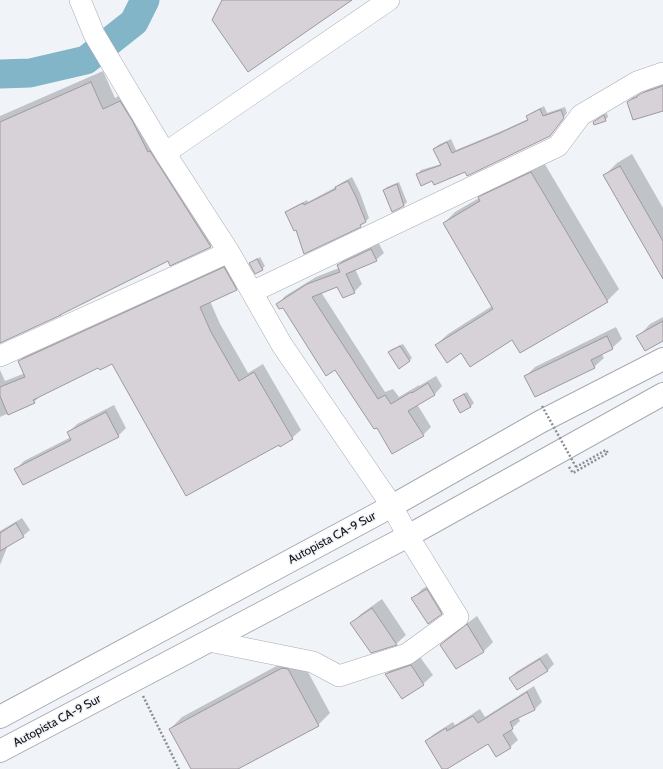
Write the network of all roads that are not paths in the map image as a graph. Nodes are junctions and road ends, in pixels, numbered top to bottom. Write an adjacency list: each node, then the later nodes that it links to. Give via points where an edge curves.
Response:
1 (80, 0): 4 (street, via 94,34)
2 (389, 0): 4 (street)
3 (663, 73): 6 (street, via 637,82 582,115 558,146)
4 (165, 153): 5 (street)
5 (229, 252): 6 (street); 7 (street)
6 (252, 292): 10 (street, via 282,345)
7 (0, 356)
8 (663, 359): 10 (highway, Autopista CA-9 Sur, via 540,422)
9 (663, 394): 11 (highway, Autopista CA-9 Sur)
10 (392, 506): 11 (street); 13 (highway, Autopista CA-9 Sur)
11 (408, 536): 12 (highway, Autopista CA-9 Sur); 12 (street, via 458,617 407,654 339,676 313,662)
12 (209, 641): 14 (highway, Autopista CA-9 Sur)
13 (0, 717)
14 (0, 751)

